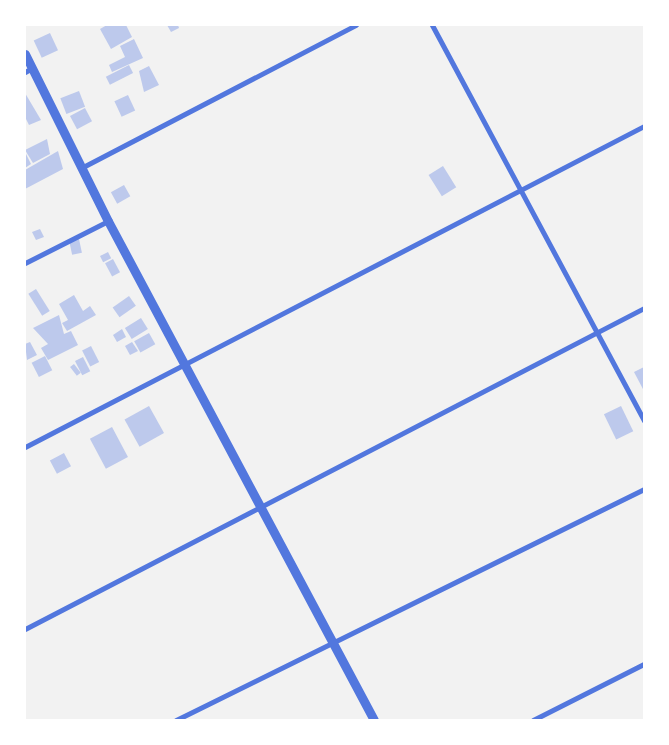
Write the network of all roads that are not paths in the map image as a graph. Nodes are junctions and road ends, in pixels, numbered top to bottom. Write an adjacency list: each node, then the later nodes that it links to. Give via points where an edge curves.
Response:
1 (356, 25): 6 (street)
2 (432, 25): 7 (street)
3 (25, 54): 4 (street)
4 (29, 70): 6 (street)
5 (644, 126): 7 (street)
6 (82, 168): 8 (street)
7 (524, 189): 11 (street); 12 (street)
8 (108, 221): 9 (street); 12 (street)
9 (25, 263)
10 (644, 308): 11 (street)
11 (597, 333): 13 (street); 16 (street)
12 (186, 362): 14 (street); 16 (street)
13 (644, 421)
14 (25, 447)
15 (644, 489): 18 (street)
16 (263, 507): 17 (street); 18 (street)
17 (25, 629)
18 (331, 641): 20 (street); 21 (street)
19 (644, 664): 22 (street)
20 (176, 720)
21 (374, 720)
22 (533, 720)

